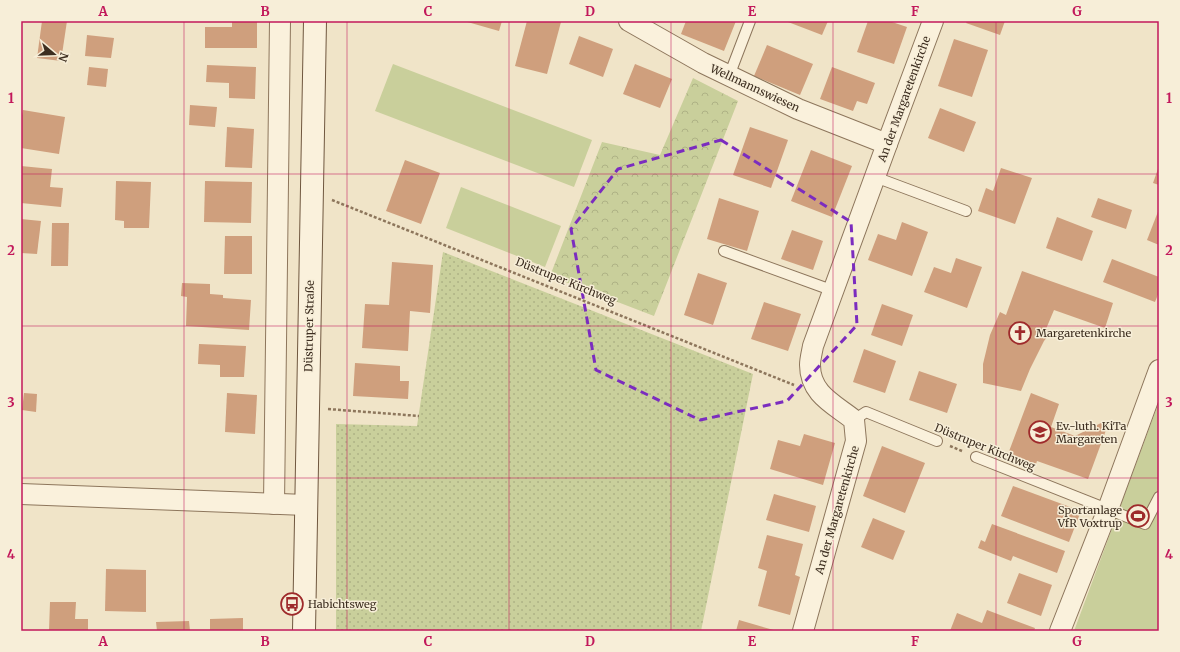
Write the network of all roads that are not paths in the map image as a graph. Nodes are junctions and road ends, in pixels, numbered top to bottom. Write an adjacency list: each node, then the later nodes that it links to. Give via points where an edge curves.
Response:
1 (280, 21): 18 (street)
2 (315, 21): 19 (street, Düstruper Straße)
3 (629, 21): 6 (street, Wellmannswiesen)
4 (750, 21): 6 (lane)
5 (933, 21): 7 (street, An der Margaretenkirche)
6 (729, 76): 7 (street, Wellmannswiesen, via 798,109)
7 (887, 144): 8 (street, An der Margaretenkirche)
8 (875, 178): 9 (lane); 11 (street, An der Margaretenkirche)
9 (966, 211)
10 (724, 251): 11 (lane)
11 (834, 291): 13 (street, An der Margaretenkirche, via 814,346 810,364 812,381 820,394)
12 (1159, 370): 20 (street)
13 (854, 420): 14 (lane, Düstruper Kirchweg, via 866,412); 22 (street, An der Margaretenkirche, via 856,441)
14 (937, 441)
15 (976, 457): 20 (lane, Düstruper Kirchweg)
16 (21, 494): 18 (street)
17 (1159, 497): 20 (lane, Düstruper Kirchweg, via 1145,524)
18 (274, 504): 19 (street)
19 (306, 505): 21 (street, Düstruper Straße)
20 (1108, 509): 23 (street)
21 (304, 631)
22 (803, 631)
23 (1060, 631)

